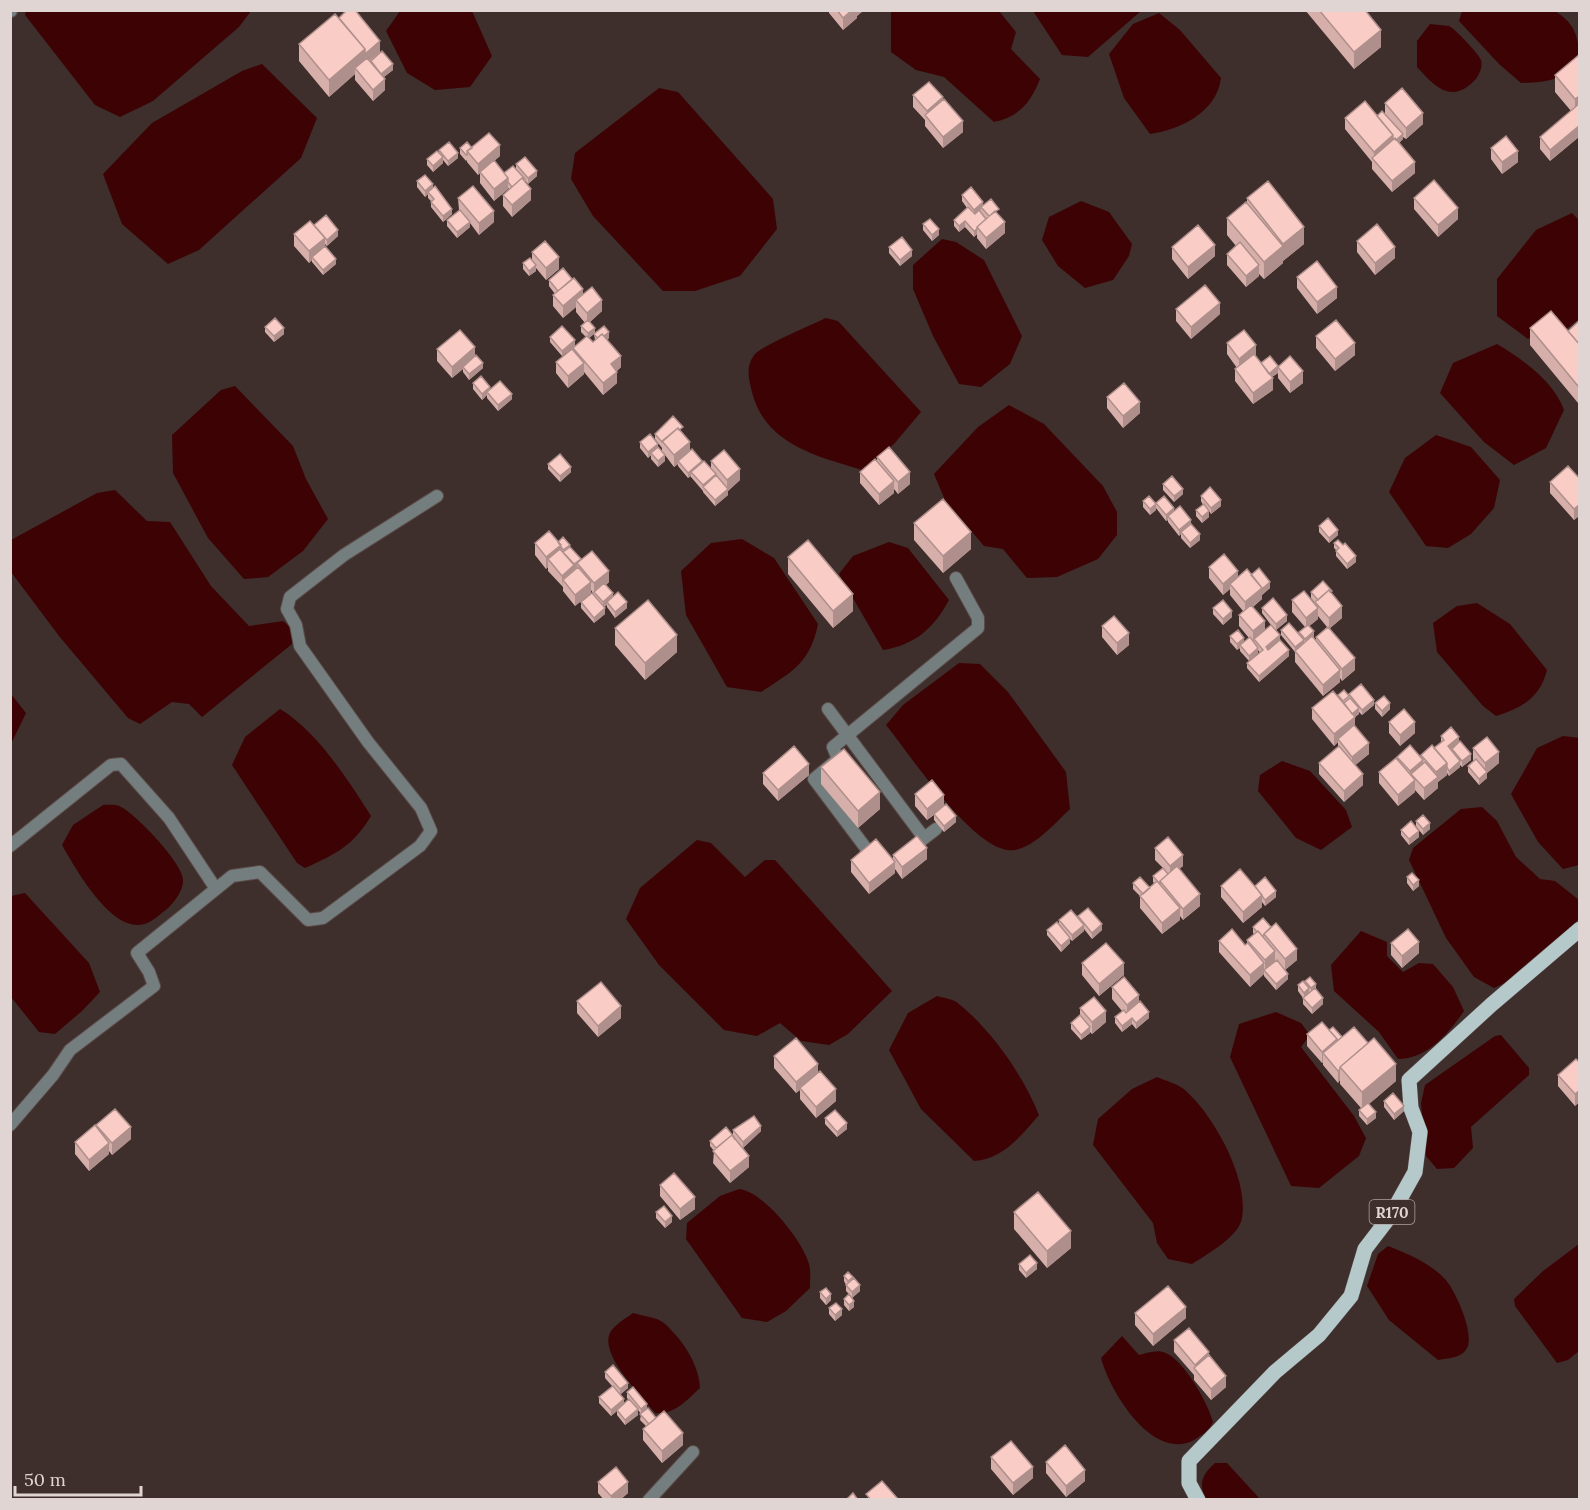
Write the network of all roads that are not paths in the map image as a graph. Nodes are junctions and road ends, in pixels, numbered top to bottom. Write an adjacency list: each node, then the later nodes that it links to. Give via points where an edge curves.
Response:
1 (437, 496): 10 (street, via 345,555 290,597 287,609 296,625 300,646 421,808 431,831 420,846 323,918 308,920 260,872 232,876)
2 (956, 578): 4 (street, via 978,618 978,628)
3 (828, 709): 4 (street)
4 (848, 734): 6 (street); 8 (street, via 833,747 838,759 814,779)
5 (936, 829): 6 (street)
6 (924, 838): 9 (street)
7 (10, 846): 10 (street, via 111,765 121,764 169,818)
8 (865, 847)
9 (908, 851)
10 (216, 888): 12 (street, via 137,953 154,986 70,1050)
11 (1580, 929): 15 (main road, R170, via 1409,1080 1411,1108 1420,1132 1415,1173 1391,1215 1365,1249 1352,1296 1319,1335 1275,1372 1189,1461 1189,1483)
12 (10, 1125)
13 (693, 1452): 14 (street)
14 (649, 1500)
15 (1198, 1500)

